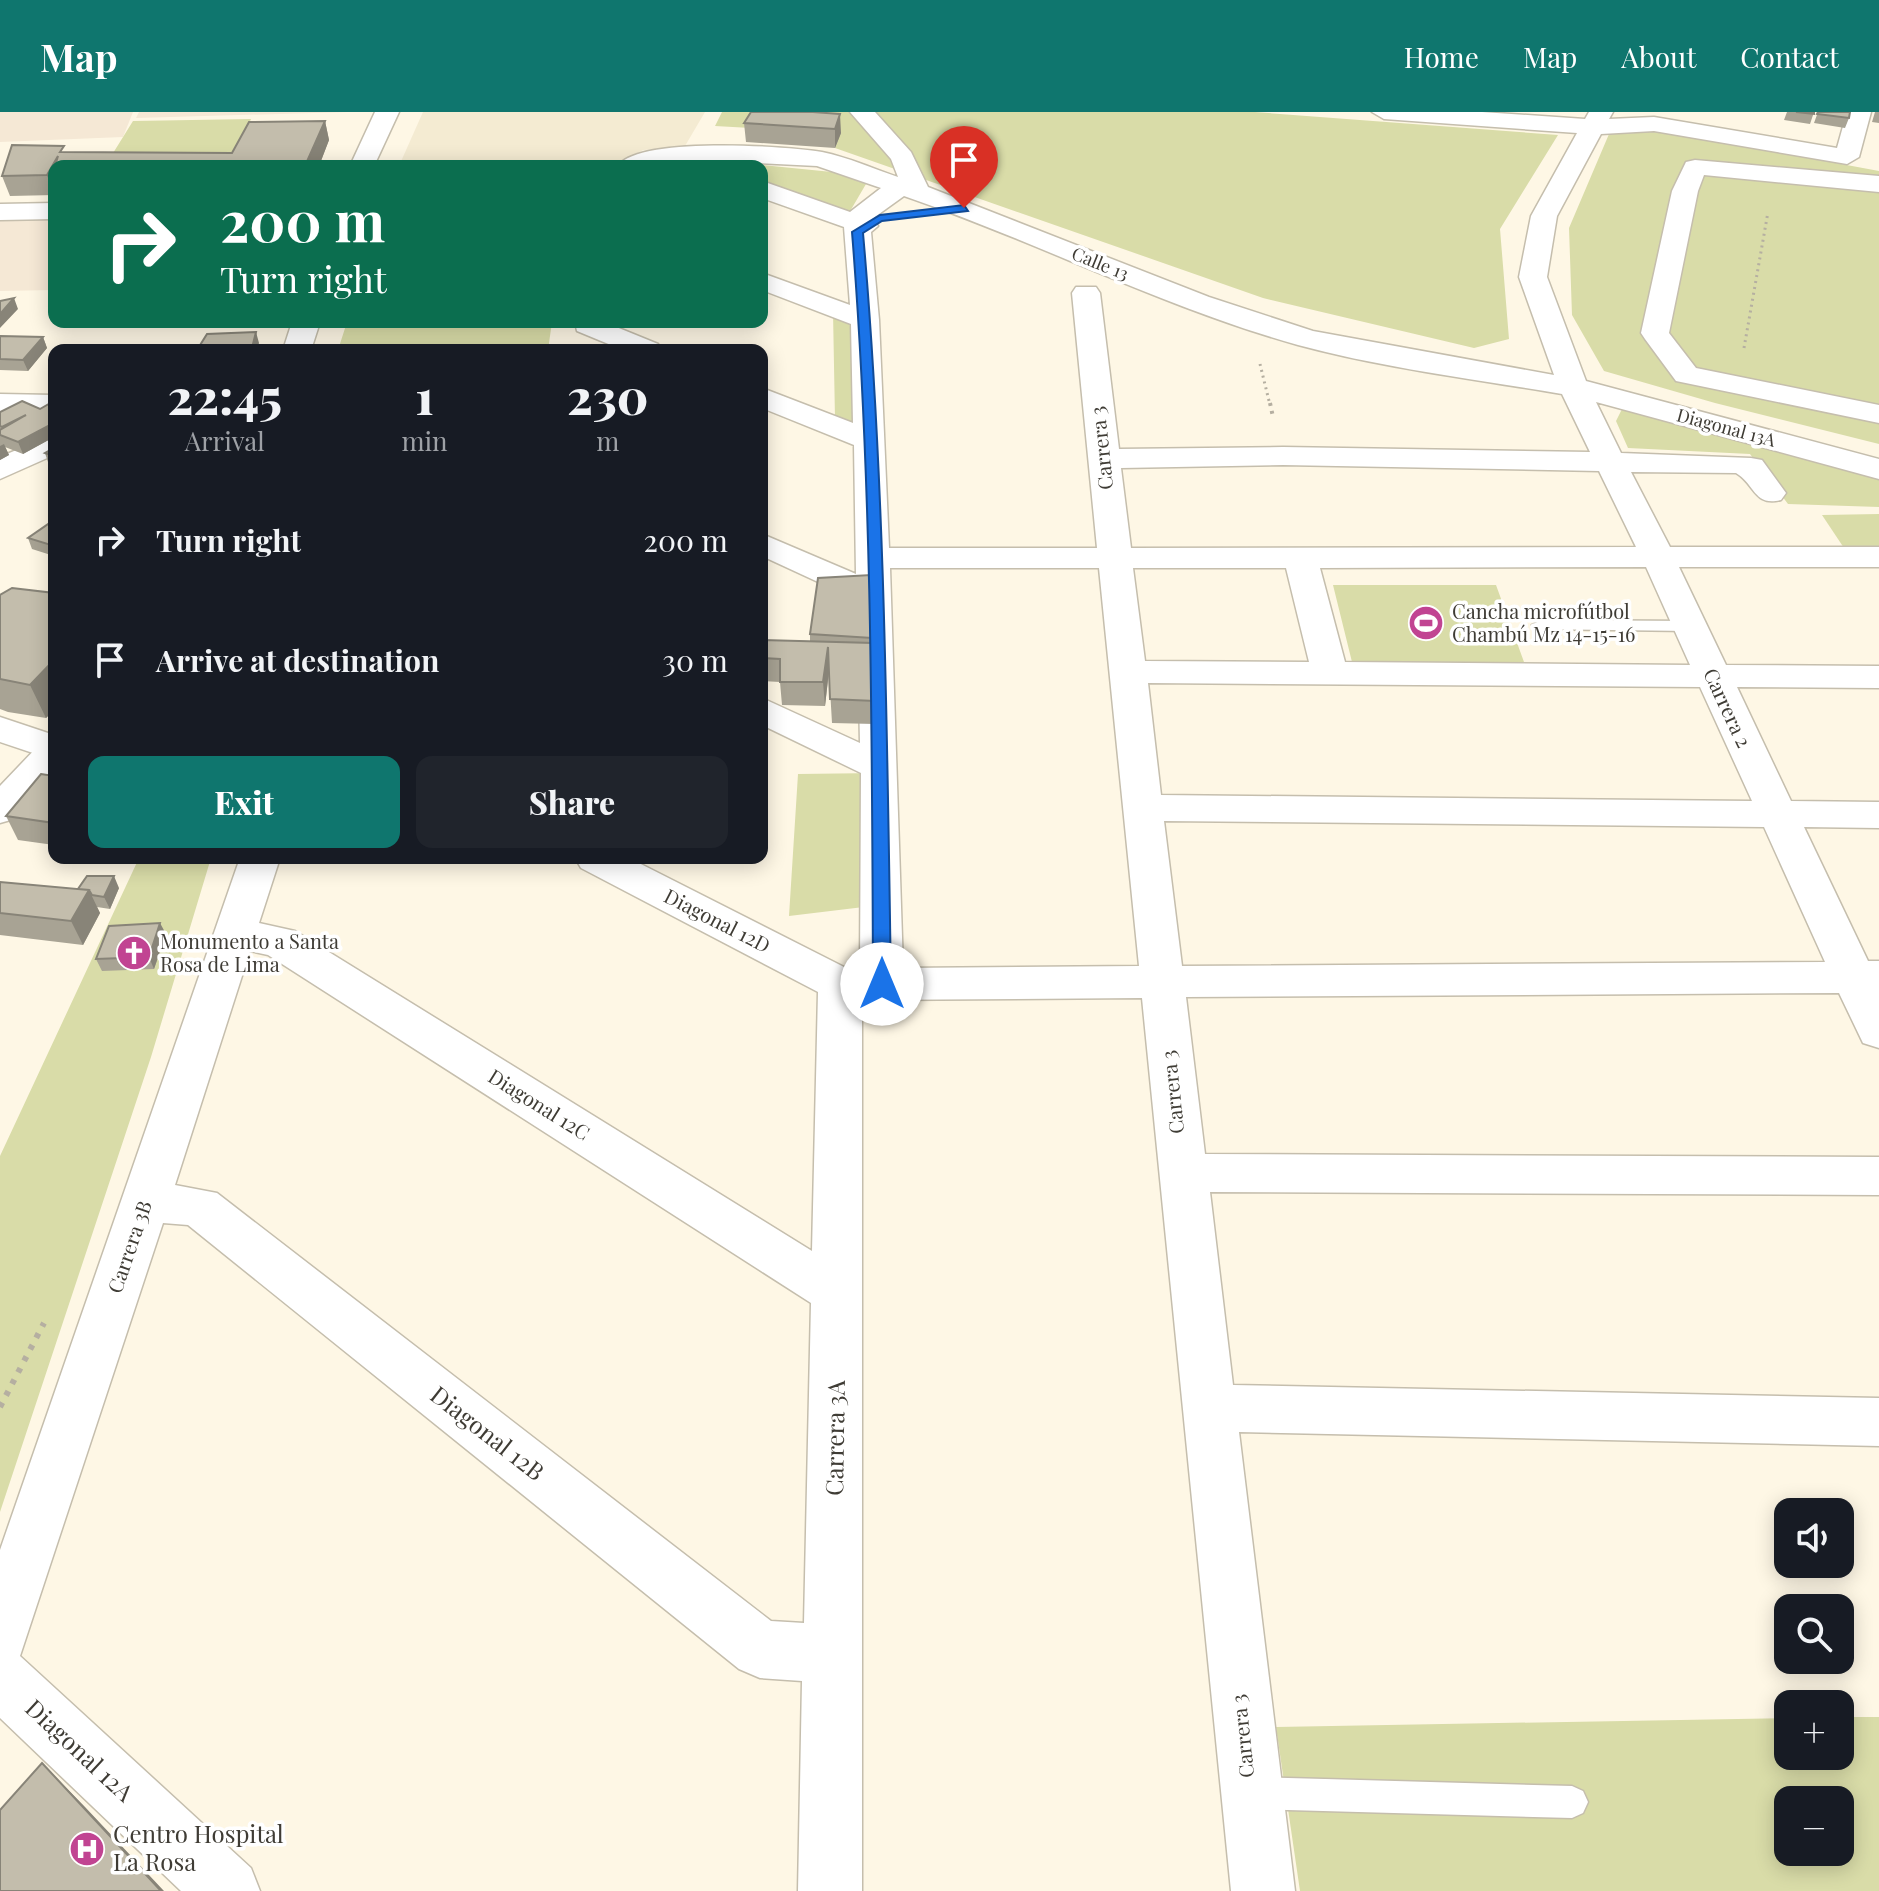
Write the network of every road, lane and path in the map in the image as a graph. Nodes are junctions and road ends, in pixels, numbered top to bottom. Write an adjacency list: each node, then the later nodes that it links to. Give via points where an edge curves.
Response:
1 (387, 112): 9 (street)
2 (862, 112): 14 (street, via 902,157)
3 (1384, 112): 6 (street)
4 (1710, 112): 8 (street, via 1777,129)
5 (1859, 112): 8 (street)
6 (1596, 120): 8 (street, via 1654,124); 28 (street, Carrera 2, via 1544,216 1533,277)
7 (670, 156): 10 (street, Calle 13); 11 (street); 14 (street, Calle 13, via 820,159)
8 (1847, 157): 12 (street)
9 (365, 160)
10 (644, 160)
11 (681, 160)
12 (1879, 162)
13 (1879, 184): 32 (street, via 1695,167 1685,191 1655,333 1686,375)
14 (909, 189): 17 (street, Calle 13); 20 (street, via 862,214)
15 (768, 191): 20 (street)
16 (1772, 205): 27 (path, via 1765,219)
17 (964, 208): 20 (street, via 880,218); 28 (street, Calle 13, via 1199,303 1306,338)
18 (48, 211): 19 (street)
19 (0, 212)
20 (860, 227): 23 (street, Carrera 3A)
21 (768, 283): 23 (street)
22 (1086, 293): 36 (street, Carrera 3)
23 (865, 320): 33 (street, Carrera 3A)
24 (586, 332): 25 (street)
25 (627, 344)
26 (1257, 354): 35 (path)
27 (1742, 360)
28 (1573, 387): 37 (street, Carrera 2); 39 (street, Diagonal 13A)
29 (768, 399): 33 (street)
30 (0, 403): 31 (street)
31 (48, 404)
32 (1879, 414)
33 (866, 439): 46 (street, Carrera 3A)
34 (48, 446): 38 (street)
35 (1283, 456): 36 (street); 37 (street)
36 (1102, 459): 42 (street, Carrera 3)
37 (1612, 464): 40 (street, via 1747,465); 44 (street, Carrera 2)
38 (0, 469)
39 (1879, 469)
40 (1770, 493)
41 (768, 547): 47 (street)
42 (1114, 555): 43 (street); 46 (street); 50 (street, Carrera 3)
43 (1300, 555): 44 (street); 51 (street)
44 (1655, 556): 45 (street); 49 (street, Carrera 2)
45 (1879, 557)
46 (872, 558): 47 (street, Carrera 3A)
47 (873, 594): 58 (street, Carrera 3A)
48 (1541, 625): 49 (lane)
49 (1689, 626): 52 (street, Carrera 2)
50 (1127, 672): 51 (street); 59 (street, Carrera 3)
51 (1330, 674): 52 (street)
52 (1712, 676): 53 (street); 61 (street, Carrera 2)
53 (1879, 677)
54 (768, 713): 58 (street)
55 (0, 729): 56 (street)
56 (48, 748)
57 (48, 757): 60 (street)
58 (879, 767): 67 (street, Carrera 3A)
59 (1142, 808): 61 (street); 68 (street, Carrera 3)
60 (0, 810)
61 (1777, 815): 62 (street); 66 (street, Carrera 2)
62 (1879, 815)
63 (258, 864): 65 (street, Carrera 3B)
64 (608, 864): 67 (street, Diagonal 12D)
65 (235, 933): 72 (street, Carrera 3B); 73 (street, Diagonal 12C, via 280,942)
66 (1866, 978): 68 (street); 69 (street, Carrera 2)
67 (861, 984): 68 (street); 73 (street, Carrera 3A)
68 (1161, 984): 70 (street, Carrera 3)
69 (1879, 1031)
70 (1182, 1173): 71 (street); 74 (street, Carrera 3)
71 (1879, 1176)
72 (145, 1201): 76 (street, Carrera 3B); 77 (street, Diagonal 12B, via 200,1207 760,1649)
73 (837, 1293): 77 (street, Carrera 3A)
74 (1207, 1408): 75 (street); 79 (street, Carrera 3)
75 (1879, 1422)
76 (0, 1635)
77 (833, 1654): 82 (street, Carrera 3A)
78 (0, 1677): 81 (street, Diagonal 12A)
79 (1249, 1793): 80 (lane); 83 (street, Carrera 3)
80 (1572, 1802)
81 (228, 1891)
82 (830, 1891)
83 (1263, 1891)

